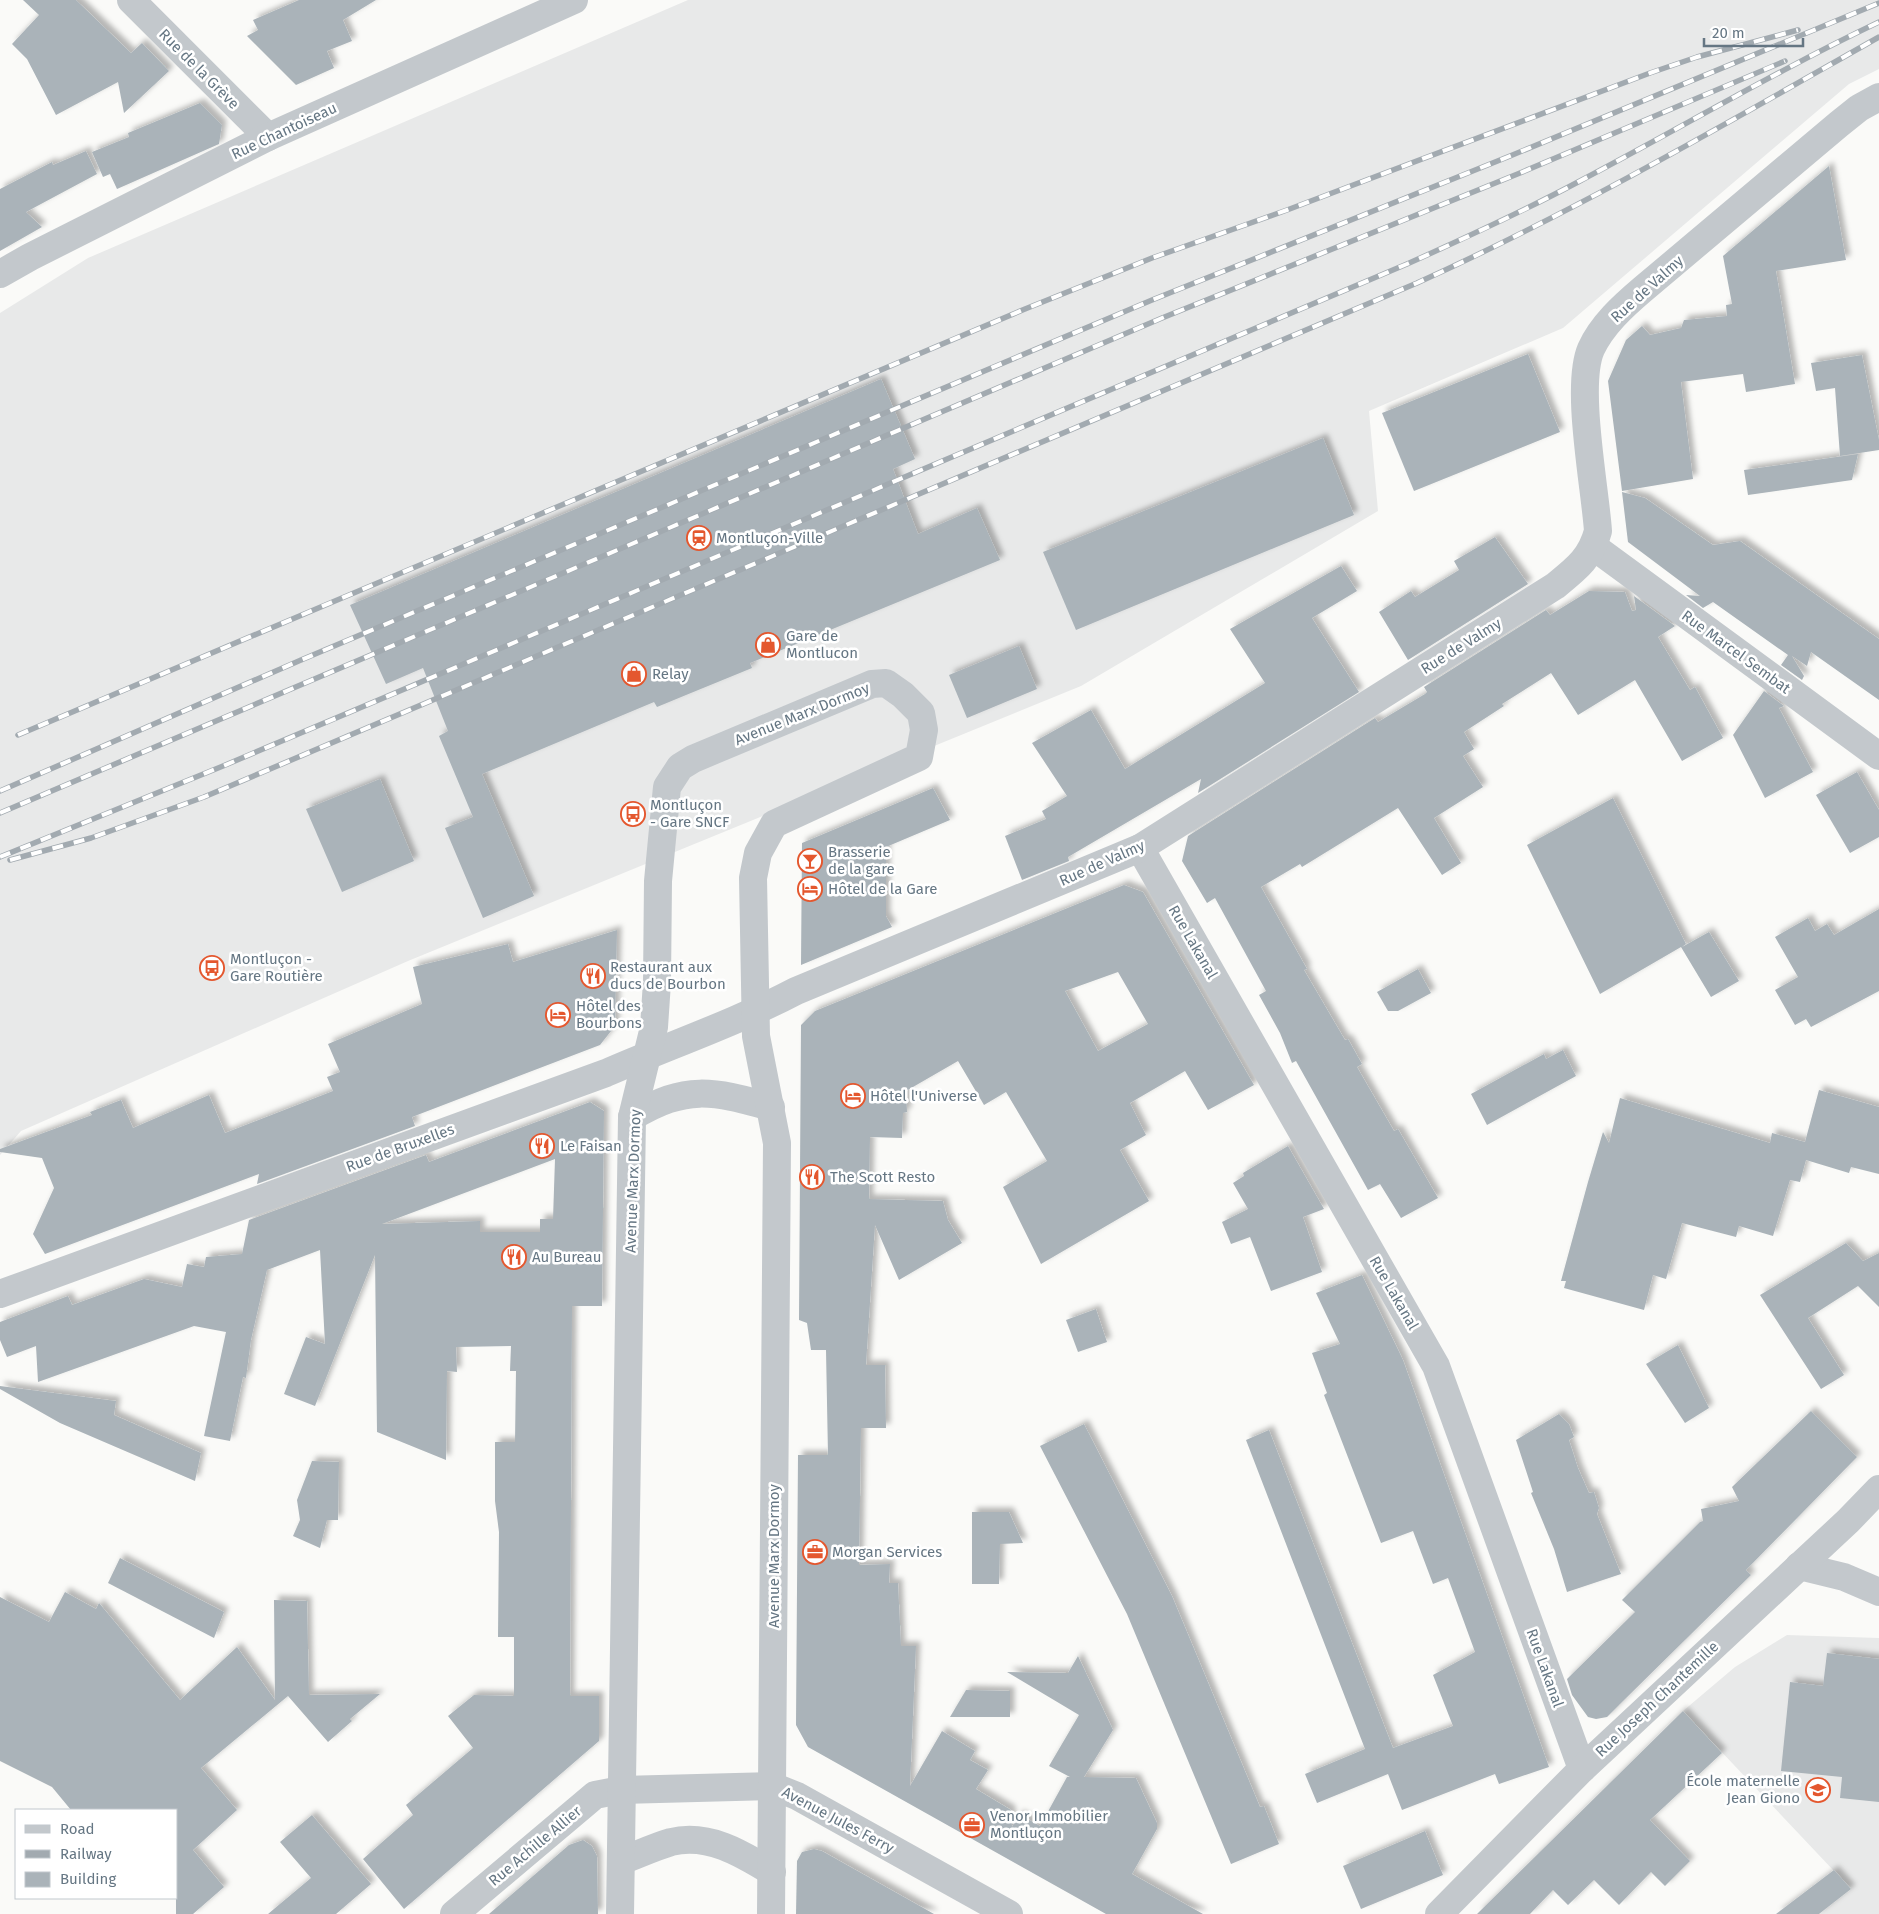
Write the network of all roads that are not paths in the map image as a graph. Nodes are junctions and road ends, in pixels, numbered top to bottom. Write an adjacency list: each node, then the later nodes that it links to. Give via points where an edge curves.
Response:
1 (131, 0): 4 (street, Rue de la Grève)
2 (574, 0): 4 (street, Rue Chantoiseau)
3 (1879, 97): 6 (street, Rue de Valmy, via 1839,124 1626,303 1600,333 1591,350 1585,381 1598,531)
4 (268, 137): 5 (street, Rue Chantoiseau)
5 (0, 274)
6 (1594, 547): 7 (street, Rue Marcel Sembat); 8 (street, Rue de Valmy, via 1578,568 1555,586)
7 (1879, 756)
8 (1140, 848): 9 (street, Rue de Valmy); 18 (street, Rue Lakanal, via 1436,1366)
9 (796, 991): 10 (street, Rue de Bruxelles)
10 (755, 1012): 11 (street, Rue de Bruxelles); 11 (street, Avenue Marx Dormoy, via 752,878 758,853 774,824 920,757 924,730 920,713 886,683 872,684 693,758 680,767 667,787 658,881 654,1027); 12 (street, Avenue Marx Dormoy, via 756,1036)
11 (648, 1054): 13 (street, Avenue Marx Dormoy); 14 (street, Rue de Bruxelles, via 606,1073)
12 (770, 1107): 13 (street, via 722,1094 694,1093 655,1103); 19 (street, Avenue Marx Dormoy, via 777,1142)
13 (632, 1116): 20 (street, Avenue Marx Dormoy)
14 (0, 1294)
15 (1879, 1489): 16 (street, Rue Joseph Chantemille)
16 (1799, 1566): 17 (street, via 1844,1577); 18 (street, Rue Joseph Chantemille)
17 (1879, 1592)
18 (1582, 1769): 27 (street, Rue Joseph Chantemille)
19 (772, 1786): 20 (street, Avenue Jules Ferry); 22 (street, Avenue Marx Dormoy); 26 (street, Avenue Jules Ferry, via 797,1796)
20 (621, 1790): 21 (street, Avenue Marx Dormoy); 23 (street, Rue Achille Allier, via 595,1796)
21 (620, 1861): 22 (street, via 672,1842 707,1840); 24 (street, Avenue Marx Dormoy)
22 (772, 1872): 25 (street, Avenue Marx Dormoy)
23 (454, 1914)
24 (620, 1914)
25 (771, 1914)
26 (1009, 1914)
27 (1439, 1914)

